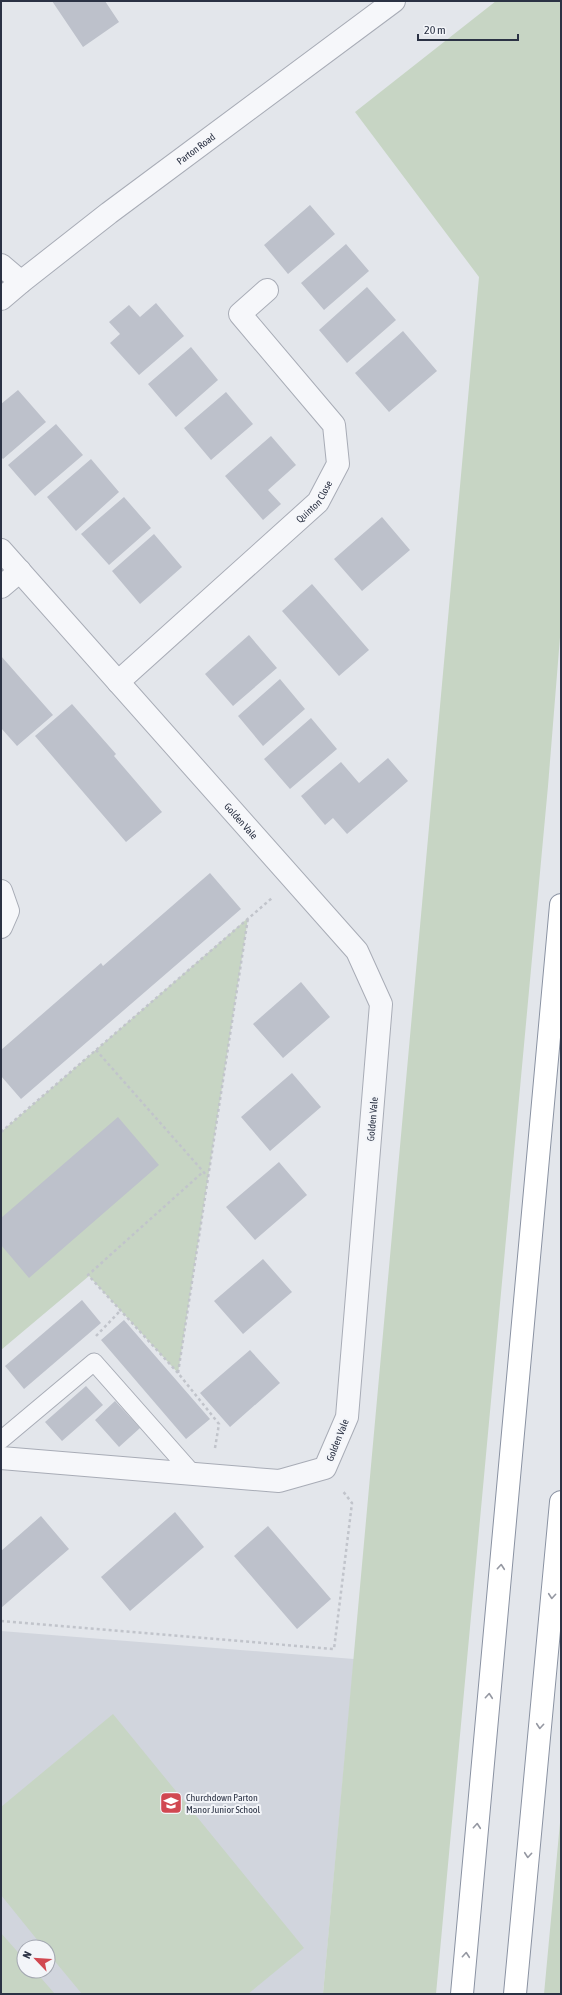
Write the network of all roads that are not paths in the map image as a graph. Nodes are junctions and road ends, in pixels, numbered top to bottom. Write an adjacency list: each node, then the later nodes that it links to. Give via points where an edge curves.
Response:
1 (394, 1): 3 (street, Parton Road, via 109,213)
2 (1, 265): 3 (street)
3 (21, 282): 5 (street, Parton Road)
4 (267, 290): 9 (street, Quinton Close, via 240,314 334,425 338,464 318,502)
5 (1, 299)
6 (1, 550): 7 (street, Golden Vale)
7 (20, 571): 8 (street); 9 (street, Golden Vale)
8 (1, 587)
9 (118, 682): 15 (street, Golden Vale, via 357,951 381,1004 347,1417 325,1468 279,1481)
10 (1, 891): 12 (street, via 8,911)
11 (561, 905): 17 (highway, one-way to 11)
12 (1, 927)
13 (1, 1440): 15 (lane, via 94,1362)
14 (1, 1458): 15 (street, Golden Vale)
15 (202, 1475)
16 (561, 1502): 18 (highway, one-way to 18)
17 (462, 1994)
18 (515, 1994)

